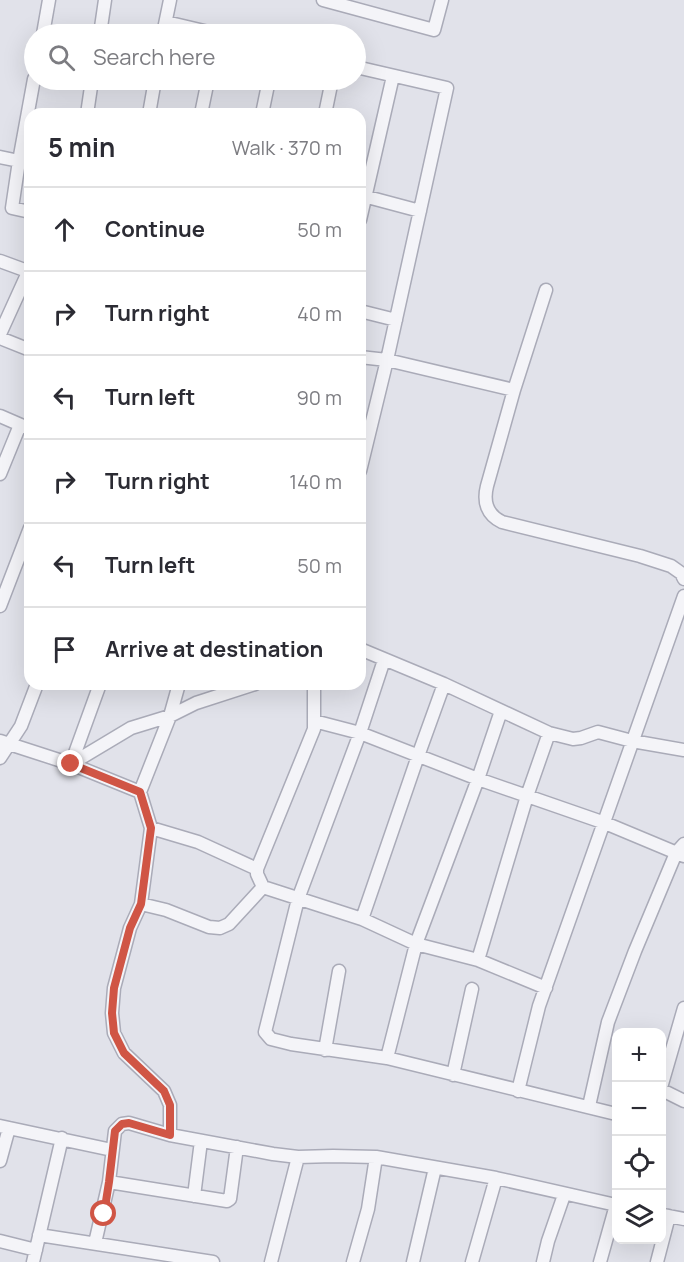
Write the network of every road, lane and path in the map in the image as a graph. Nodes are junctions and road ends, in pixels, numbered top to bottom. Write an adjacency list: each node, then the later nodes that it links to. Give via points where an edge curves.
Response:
1 (49, 0): 7 (street)
2 (105, 0): 8 (street)
3 (170, 0): 9 (street)
4 (323, 0): 6 (street)
5 (442, 0): 6 (street, via 434,30)
6 (359, 5)
7 (45, 24)
8 (101, 24)
9 (166, 24)
10 (366, 69): 11 (street)
11 (393, 76): 27 (street); 30 (street, via 447,88)
12 (32, 90): 18 (street)
13 (91, 90): 19 (street)
14 (153, 90): 20 (street)
15 (206, 90): 21 (street)
16 (267, 90): 22 (street)
17 (330, 90): 23 (street)
18 (29, 108)
19 (88, 108)
20 (150, 108)
21 (202, 108)
22 (263, 108)
23 (326, 108)
24 (24, 134): 26 (street)
25 (0, 156): 26 (street)
26 (19, 161): 29 (street, via 12,208)
27 (366, 183)
28 (366, 196): 30 (street)
29 (24, 211)
30 (420, 211): 36 (street)
31 (0, 261): 32 (street)
32 (24, 269)
33 (24, 282): 37 (street)
34 (546, 290): 41 (street)
35 (366, 312): 36 (street)
36 (396, 320): 40 (street)
37 (0, 336): 38 (street)
38 (24, 347)
39 (366, 358): 40 (street)
40 (387, 360): 41 (street); 45 (street)
41 (514, 390): 48 (street, via 485,494 493,518 640,556 671,566)
42 (0, 416): 43 (street)
43 (24, 427)
44 (24, 429): 46 (street)
45 (366, 446)
46 (0, 474)
47 (24, 544): 50 (street)
48 (684, 579)
49 (684, 596): 64 (street)
50 (0, 606)
51 (366, 652): 52 (street)
52 (384, 660): 53 (street); 62 (street)
53 (444, 684): 59 (street); 67 (street)
54 (35, 690): 65 (street, via 21,726)
55 (98, 690): 69 (street)
56 (177, 690): 60 (street)
57 (236, 690): 60 (street)
58 (315, 690): 61 (street)
59 (501, 711): 63 (street); 70 (street)
60 (170, 716): 69 (street, via 131,728); 71 (street)
61 (314, 722): 62 (street); 76 (street)
62 (360, 733): 67 (street); 78 (street)
63 (549, 733): 64 (street, via 573,739 598,732); 72 (street)
64 (632, 741): 66 (street); 73 (street)
65 (5, 742): 68 (street); 69 (street)
66 (684, 750)
67 (417, 756): 70 (street); 80 (street)
68 (0, 758)
69 (71, 764): 71 (street)
70 (478, 779): 72 (street); 81 (street)
71 (140, 792): 74 (street)
72 (527, 796): 73 (street); 82 (street)
73 (605, 823): 75 (street); 84 (street)
74 (151, 828): 76 (street, via 198,842); 79 (street)
75 (682, 851): 94 (street, via 635,951 608,1022)
76 (256, 869): 77 (street)
77 (263, 887): 78 (street); 79 (street, via 229,924 220,928)
78 (298, 899): 80 (street); 87 (street, via 265,1032 272,1039)
79 (141, 904): 97 (street, via 130,928 114,988 114,1033 124,1053 164,1091 170,1105)
80 (362, 919): 81 (street)
81 (416, 944): 82 (street); 88 (street)
82 (478, 960): 84 (street)
83 (339, 971): 87 (street)
84 (546, 988): 91 (street)
85 (472, 989): 89 (street)
86 (684, 1008): 90 (street)
87 (325, 1050): 88 (street)
88 (387, 1058): 89 (street)
89 (453, 1075): 91 (street)
90 (663, 1082)
91 (518, 1090): 94 (street)
92 (666, 1092): 93 (street)
93 (684, 1101)
94 (589, 1106): 95 (street)
95 (612, 1113)
96 (4, 1127): 98 (street); 104 (street)
97 (170, 1135): 99 (street); 101 (street, via 122,1124 115,1131)
98 (62, 1138): 101 (street); 114 (street)
99 (201, 1140): 100 (street); 109 (street)
100 (237, 1147): 102 (street); 109 (street, via 230,1199)
101 (112, 1150): 107 (street)
102 (298, 1157): 103 (street); 120 (street)
103 (376, 1157): 105 (street); 121 (street, via 368,1209)
104 (0, 1161)
105 (435, 1168): 106 (street); 122 (street)
106 (496, 1178): 108 (street); 123 (street)
107 (109, 1182): 109 (street); 116 (street)
108 (564, 1195): 110 (street); 124 (street)
109 (194, 1196)
110 (612, 1204)
111 (666, 1215): 113 (street)
112 (612, 1219): 125 (street)
113 (684, 1219)
114 (39, 1235): 116 (street); 118 (street)
115 (0, 1241): 118 (street)
116 (95, 1243): 119 (street)
117 (660, 1244): 126 (street)
118 (34, 1256)
119 (213, 1262)
120 (271, 1262)
121 (352, 1262)
122 (413, 1262)
123 (472, 1262)
124 (543, 1262)
125 (600, 1262)
126 (657, 1262)

